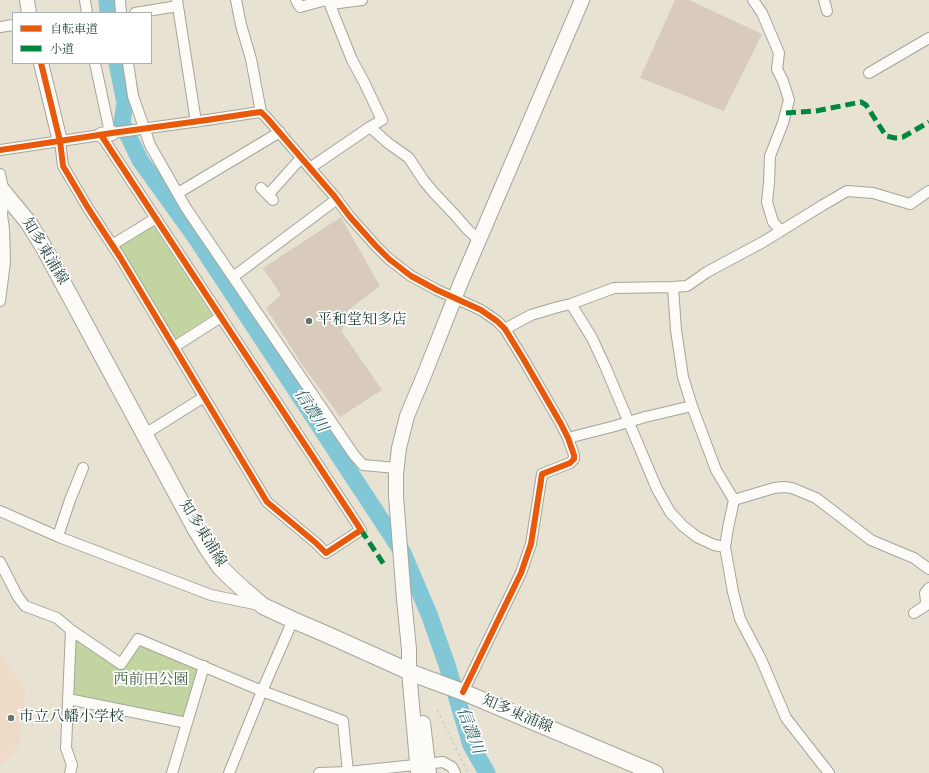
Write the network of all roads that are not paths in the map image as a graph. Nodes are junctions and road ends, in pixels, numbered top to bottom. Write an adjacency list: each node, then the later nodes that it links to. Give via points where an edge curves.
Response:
1 (26, 0): 13 (street)
2 (85, 0): 14 (street)
3 (120, 0): 15 (street)
4 (236, 0): 24 (street)
5 (296, 0): 10 (street, via 300,7)
6 (362, 0): 10 (street)
7 (582, 0): 43 (street)
8 (753, 0): 42 (street, via 762,13 779,53 777,68 789,100 770,156 767,202 774,222)
9 (824, 0): 12 (street)
10 (328, 2): 26 (street, via 352,60 382,120)
11 (178, 3): 16 (street); 25 (street)
12 (827, 11)
13 (29, 12)
14 (87, 12)
15 (121, 12)
16 (139, 12)
17 (12, 25): 18 (street)
18 (0, 27)
19 (929, 38): 23 (street)
20 (41, 64): 30 (street)
21 (94, 64): 29 (street)
22 (128, 64): 27 (street, via 133,96)
23 (869, 73)
24 (261, 112): 25 (street); 28 (street)
25 (196, 122): 27 (street)
26 (370, 127): 33 (street); 43 (street, via 410,158 424,181)
27 (144, 129): 29 (street); 37 (street, via 150,145)
28 (280, 132): 32 (street); 37 (street)
29 (108, 134): 30 (street); 41 (street)
30 (60, 142): 31 (street); 44 (street, via 63,166)
31 (0, 150)
32 (302, 158): 33 (street); 38 (street)
33 (310, 168): 39 (street)
34 (0, 174): 35 (street)
35 (2, 191): 40 (street); 56 (main road, 知多東浦線, via 28,222 43,246)
36 (929, 191): 42 (street, via 910,204 873,193 847,191)
37 (178, 193): 45 (street)
38 (267, 194)
39 (337, 199): 45 (street); 47 (street, via 389,259 411,276)
40 (1, 215): 48 (street, via 5,262)
41 (156, 218): 44 (street); 50 (street)
42 (781, 232): 46 (street, via 707,272 687,286)
43 (479, 240): 47 (street)
44 (112, 245): 52 (street)
45 (233, 277): 59 (street, via 360,462 363,465)
46 (673, 287): 49 (street, via 614,288); 54 (street, via 678,346 683,377)
47 (455, 298): 51 (street, via 481,310); 59 (street, via 407,416)
48 (0, 301)
49 (571, 304): 51 (street, via 531,315); 55 (street, via 592,338)
50 (221, 317): 52 (street); 53 (street, via 361,530 326,553 267,502)
51 (505, 329): 57 (street)
52 (174, 347): 53 (street)
53 (204, 397): 56 (street)
54 (692, 406): 55 (street); 60 (street, via 716,470)
55 (628, 422): 57 (street); 63 (street, via 657,489 670,512 697,537 714,545)
56 (145, 434): 67 (main road, 知多東浦線, via 195,528 220,567)
57 (568, 438): 74 (street, via 574,459 542,474 531,544 521,573)
58 (83, 468): 62 (street)
59 (396, 468): 72 (street, via 404,599)
60 (734, 500): 63 (street); 65 (street, via 774,488 792,488 816,498 871,540 914,558)
61 (0, 512): 62 (street)
62 (58, 536): 67 (street, via 211,596)
63 (726, 547): 85 (street, via 740,620 761,659 786,718)
64 (0, 562): 70 (street, via 25,606 58,618)
65 (929, 569)
66 (929, 588): 68 (street, via 925,593 925,606)
67 (263, 606): 69 (main road, 知多東浦線)
68 (914, 613)
69 (293, 620): 72 (main road, 知多東浦線); 73 (street)
70 (71, 630): 71 (street, via 121,664 138,639); 75 (street)
71 (204, 666): 73 (street); 76 (street)
72 (413, 673): 74 (main road, 知多東浦線); 77 (street)
73 (262, 691): 79 (street, via 343,721); 82 (street)
74 (463, 692): 78 (main road, 知多東浦線)
75 (68, 699): 76 (street); 80 (street, via 66,748 72,765)
76 (187, 723): 81 (street)
77 (423, 769): 79 (street); 84 (street, via 443,762)
78 (645, 771)
79 (348, 772): 83 (street)
80 (70, 773)
81 (172, 773)
82 (229, 773)
83 (319, 773)
84 (455, 773)
85 (829, 773)

